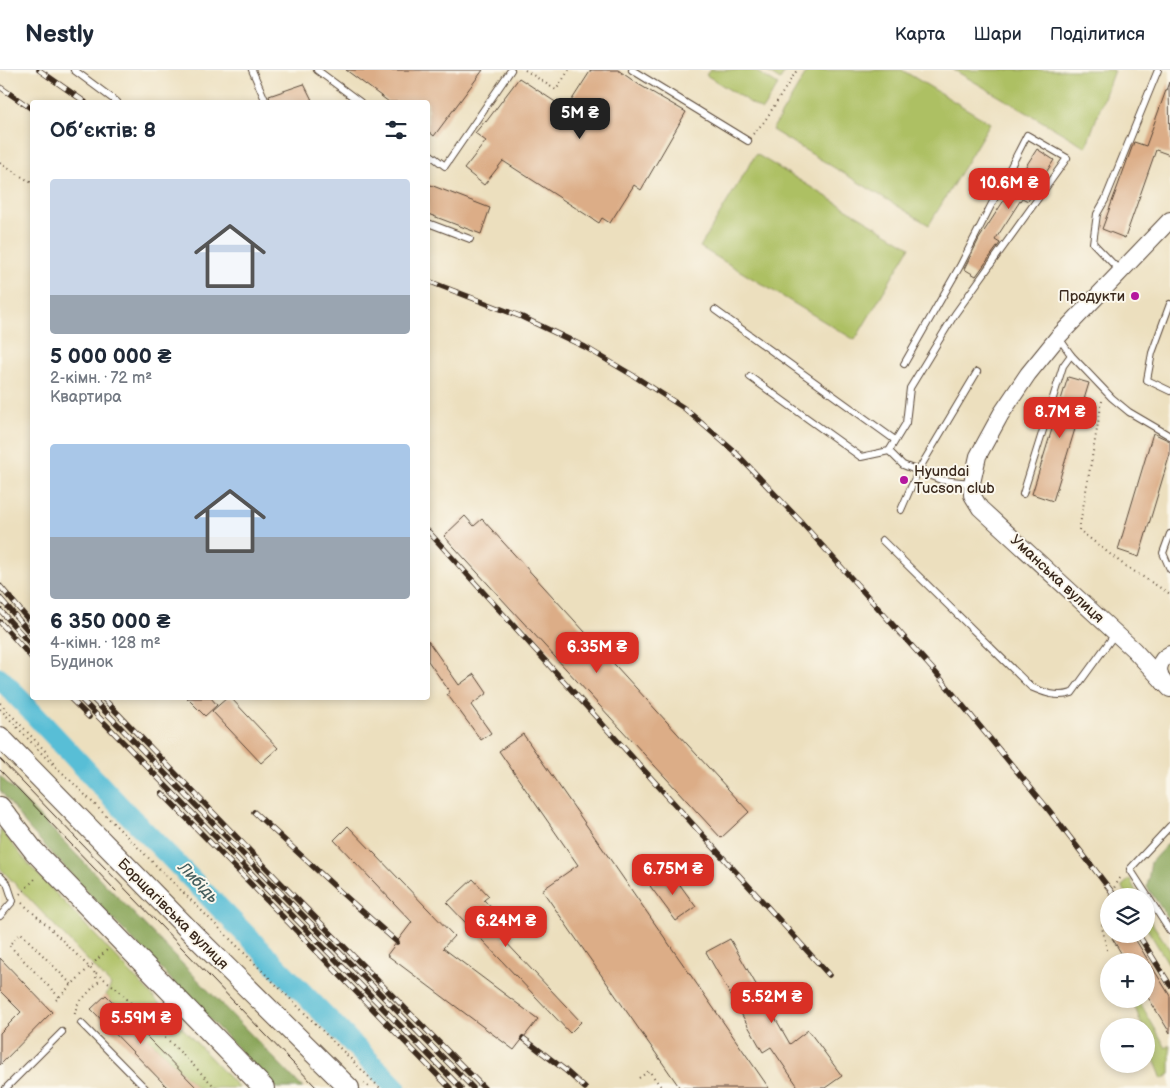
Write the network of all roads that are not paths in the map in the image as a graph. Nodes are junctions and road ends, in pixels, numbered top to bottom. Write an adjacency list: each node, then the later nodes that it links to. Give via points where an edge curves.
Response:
1 (74, 70): 7 (lane)
2 (252, 70): 8 (lane)
3 (317, 70): 9 (lane)
4 (511, 70): 11 (lane, via 445,166)
5 (632, 70): 10 (lane)
6 (1158, 70): 15 (lane, via 1097,214 1093,243)
7 (114, 100)
8 (265, 100)
9 (357, 100)
10 (748, 141)
11 (430, 155)
12 (1170, 220): 15 (street)
13 (430, 224): 14 (lane)
14 (470, 240)
15 (1120, 271): 18 (street)
16 (1170, 304): 23 (lane, via 1152,353 1147,380)
17 (715, 310): 25 (lane)
18 (1058, 337): 19 (lane); 28 (street, via 1001,414 978,456)
19 (1071, 355): 24 (lane, via 1129,412); 29 (lane, via 1063,366)
20 (904, 364): 25 (lane, via 960,266 1027,135 1067,158 945,330 910,388 906,423)
21 (977, 372): 27 (lane)
22 (750, 377): 26 (lane, via 861,457)
23 (1170, 391)
24 (1170, 436)
25 (895, 440): 26 (lane)
26 (889, 451): 27 (lane, via 903,465)
27 (918, 471): 28 (lane, via 941,480); 30 (lane)
28 (972, 483): 36 (street, Уманська вулиця, via 972,495 980,508)
29 (1023, 494)
30 (901, 510)
31 (1170, 534): 33 (lane)
32 (882, 540): 36 (lane, via 1031,686 1043,692 1063,696 1072,693)
33 (1163, 554): 34 (lane); 35 (lane)
34 (1170, 560)
35 (1170, 569)
36 (1116, 633): 37 (street, Уманська вулиця)
37 (1134, 650): 38 (street); 39 (street, Уманська вулиця)
38 (1168, 655): 39 (street, via 1159,665 1159,676)
39 (1167, 686)
40 (0, 737): 48 (main road, Борщагівська вулиця, via 187,928)
41 (0, 807): 51 (main road, via 34,851)
42 (1170, 826): 45 (lane, via 1130,869)
43 (0, 876): 44 (lane, via 7,883 13,901)
44 (0, 916)
45 (1170, 931)
46 (80, 1023): 50 (lane)
47 (62, 1032): 49 (lane)
48 (356, 1085)
49 (6, 1088)
50 (144, 1088)
51 (264, 1088)

